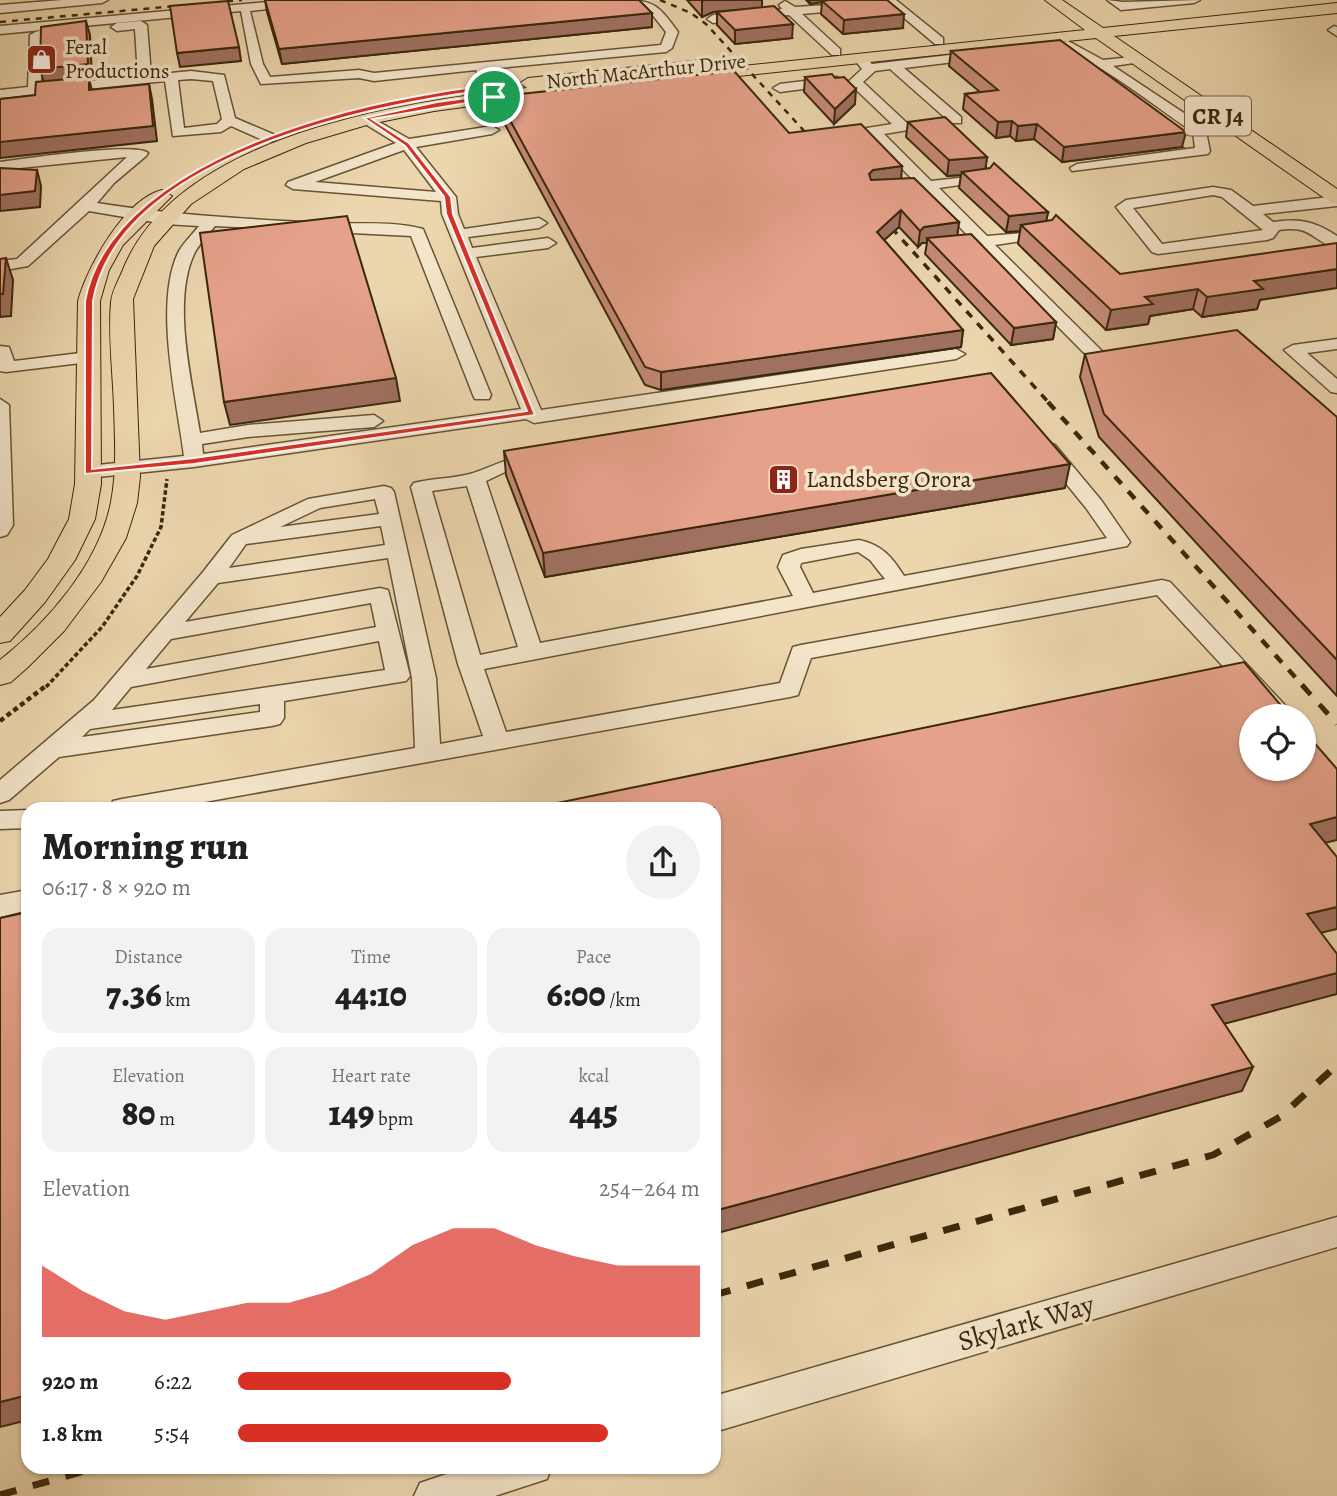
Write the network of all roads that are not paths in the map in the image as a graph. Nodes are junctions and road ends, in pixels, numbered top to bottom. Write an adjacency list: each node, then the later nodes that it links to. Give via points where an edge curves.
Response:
1 (102, 0): 12 (street)
2 (327, 0): 18 (street)
3 (632, 0): 25 (street, via 652,7 672,32 666,48)
4 (780, 0): 13 (street)
5 (889, 0): 20 (street)
6 (1052, 0): 17 (main road, CR J4)
7 (1075, 0): 17 (main road, CR J4)
8 (1113, 0): 9 (street, via 1121,6)
9 (1194, 0)
10 (1325, 0): 17 (main road, North MacArthur Drive)
11 (1337, 8): 17 (main road, North MacArthur Drive)
12 (0, 9)
13 (792, 11): 15 (street); 16 (street); 16 (street, via 866,10)
14 (246, 13): 25 (street, via 257,64 266,81 359,74 374,77)
15 (713, 19)
16 (804, 22): 19 (street); 21 (street)
17 (1105, 29): 20 (main road, North MacArthur Drive); 21 (main road, North MacArthur Drive); 22 (main road, CR J4); 48 (main road, CR J4)
18 (0, 30)
19 (726, 30)
20 (939, 41): 21 (main road, North MacArthur Drive)
21 (852, 57): 24 (street); 27 (street, via 870,69); 30 (main road, North MacArthur Drive); 30 (main road, North MacArthur Drive)
22 (1137, 60): 23 (street); 33 (main road, CR J4)
23 (1101, 64): 24 (street, via 1068,45); 34 (street)
24 (893, 65): 37 (street)
25 (480, 66): 30 (street)
26 (171, 77): 28 (street); 36 (street, via 219,78); 36 (street, via 178,134 221,128)
27 (859, 79): 29 (street); 41 (street, via 855,82 903,127)
28 (145, 80): 32 (street); 32 (street, via 141,25 36,35)
29 (780, 88)
30 (492, 92): 35 (main road, North MacArthur Drive); 43 (main road, North MacArthur Drive, via 356,110)
31 (0, 94): 32 (street)
32 (32, 95)
33 (1191, 97): 34 (street); 39 (main road, CR J4)
34 (1158, 102): 40 (street)
35 (367, 118): 44 (street); 56 (main road, North MacArthur Drive, via 307,136 240,165 186,199)
36 (229, 120): 43 (street)
37 (956, 120)
38 (491, 125): 44 (street)
39 (1232, 125): 40 (street); 52 (main road, CR J4)
40 (1200, 130): 46 (street, via 1203,151)
41 (873, 131): 42 (street); 49 (street)
42 (850, 134)
43 (270, 138): 55 (main road, North MacArthur Drive, via 200,170)
44 (402, 141): 51 (street); 51 (street, via 293,185)
45 (0, 166): 53 (street, via 141,153)
46 (1077, 168)
47 (982, 178): 49 (street)
48 (1337, 178)
49 (927, 185): 50 (street); 62 (street)
50 (902, 188)
51 (448, 197): 60 (street)
52 (1337, 199): 54 (street)
53 (86, 206): 55 (street); 67 (street, via 22,263)
54 (1251, 211): 59 (street); 59 (street, via 1220,191 1124,207 1156,255 1267,235)
55 (141, 214): 56 (street); 71 (main road, North MacArthur Drive, via 102,261 92,286)
56 (165, 219): 57 (street); 82 (main road, North MacArthur Drive, via 137,252 122,299)
57 (210, 222): 74 (street, via 417,232); 79 (street, via 187,253 177,299)
58 (539, 223): 60 (street)
59 (1270, 227): 64 (street, via 1302,222)
60 (458, 234): 66 (street)
61 (1042, 234): 62 (street)
62 (983, 241): 65 (street); 72 (street)
63 (548, 243): 66 (street)
64 (1337, 243)
65 (956, 245)
66 (466, 254): 76 (street)
67 (0, 266)
68 (1337, 344): 73 (street, via 1293,351)
69 (0, 352): 71 (street, via 6,368)
70 (956, 354): 76 (street, via 534,417)
71 (89, 357): 83 (main road, North MacArthur Drive)
72 (1103, 362)
73 (1337, 388)
74 (482, 395)
75 (0, 405): 85 (street)
76 (532, 413): 77 (street)
77 (418, 430): 79 (street, via 396,420); 81 (street)
78 (1035, 433): 88 (street, via 1121,542)
79 (192, 440): 81 (street)
80 (555, 458): 84 (street, via 500,467)
81 (194, 461): 82 (street)
82 (128, 467): 83 (street); 95 (main road, North MacArthur Drive, via 112,539 85,584 49,629)
83 (88, 472): 92 (main road, North MacArthur Drive, via 82,519 61,560)
84 (475, 479): 93 (street); 94 (street, via 421,486)
85 (0, 531)
86 (397, 550): 87 (street); 87 (street, via 384,492 315,503 239,539); 102 (street, via 424,678)
87 (211, 578): 90 (street)
88 (898, 583): 89 (street); 89 (street, via 876,551 868,548 801,555 791,560 789,567)
89 (806, 600): 93 (street)
90 (165, 632): 91 (street, via 380,595); 96 (street)
91 (388, 632): 96 (street); 97 (street, via 398,676)
92 (0, 634)
93 (531, 651): 94 (street)
94 (470, 664): 100 (street)
95 (0, 675)
96 (124, 681): 99 (street)
97 (272, 695): 99 (street); 101 (street, via 272,718)
98 (1272, 704): 100 (street, via 1162,587 801,652 790,688)
99 (84, 722): 101 (street)
100 (497, 742): 102 (street)
101 (54, 749): 103 (street)
102 (428, 755): 104 (street)
103 (0, 794)
104 (157, 802)
105 (21, 819): 106 (street)
106 (0, 820)
107 (21, 902): 108 (street)
108 (0, 906)
109 (1337, 1232): 110 (street, Skylark Way)
110 (721, 1412)
111 (507, 1474): 112 (street)
112 (433, 1496)

